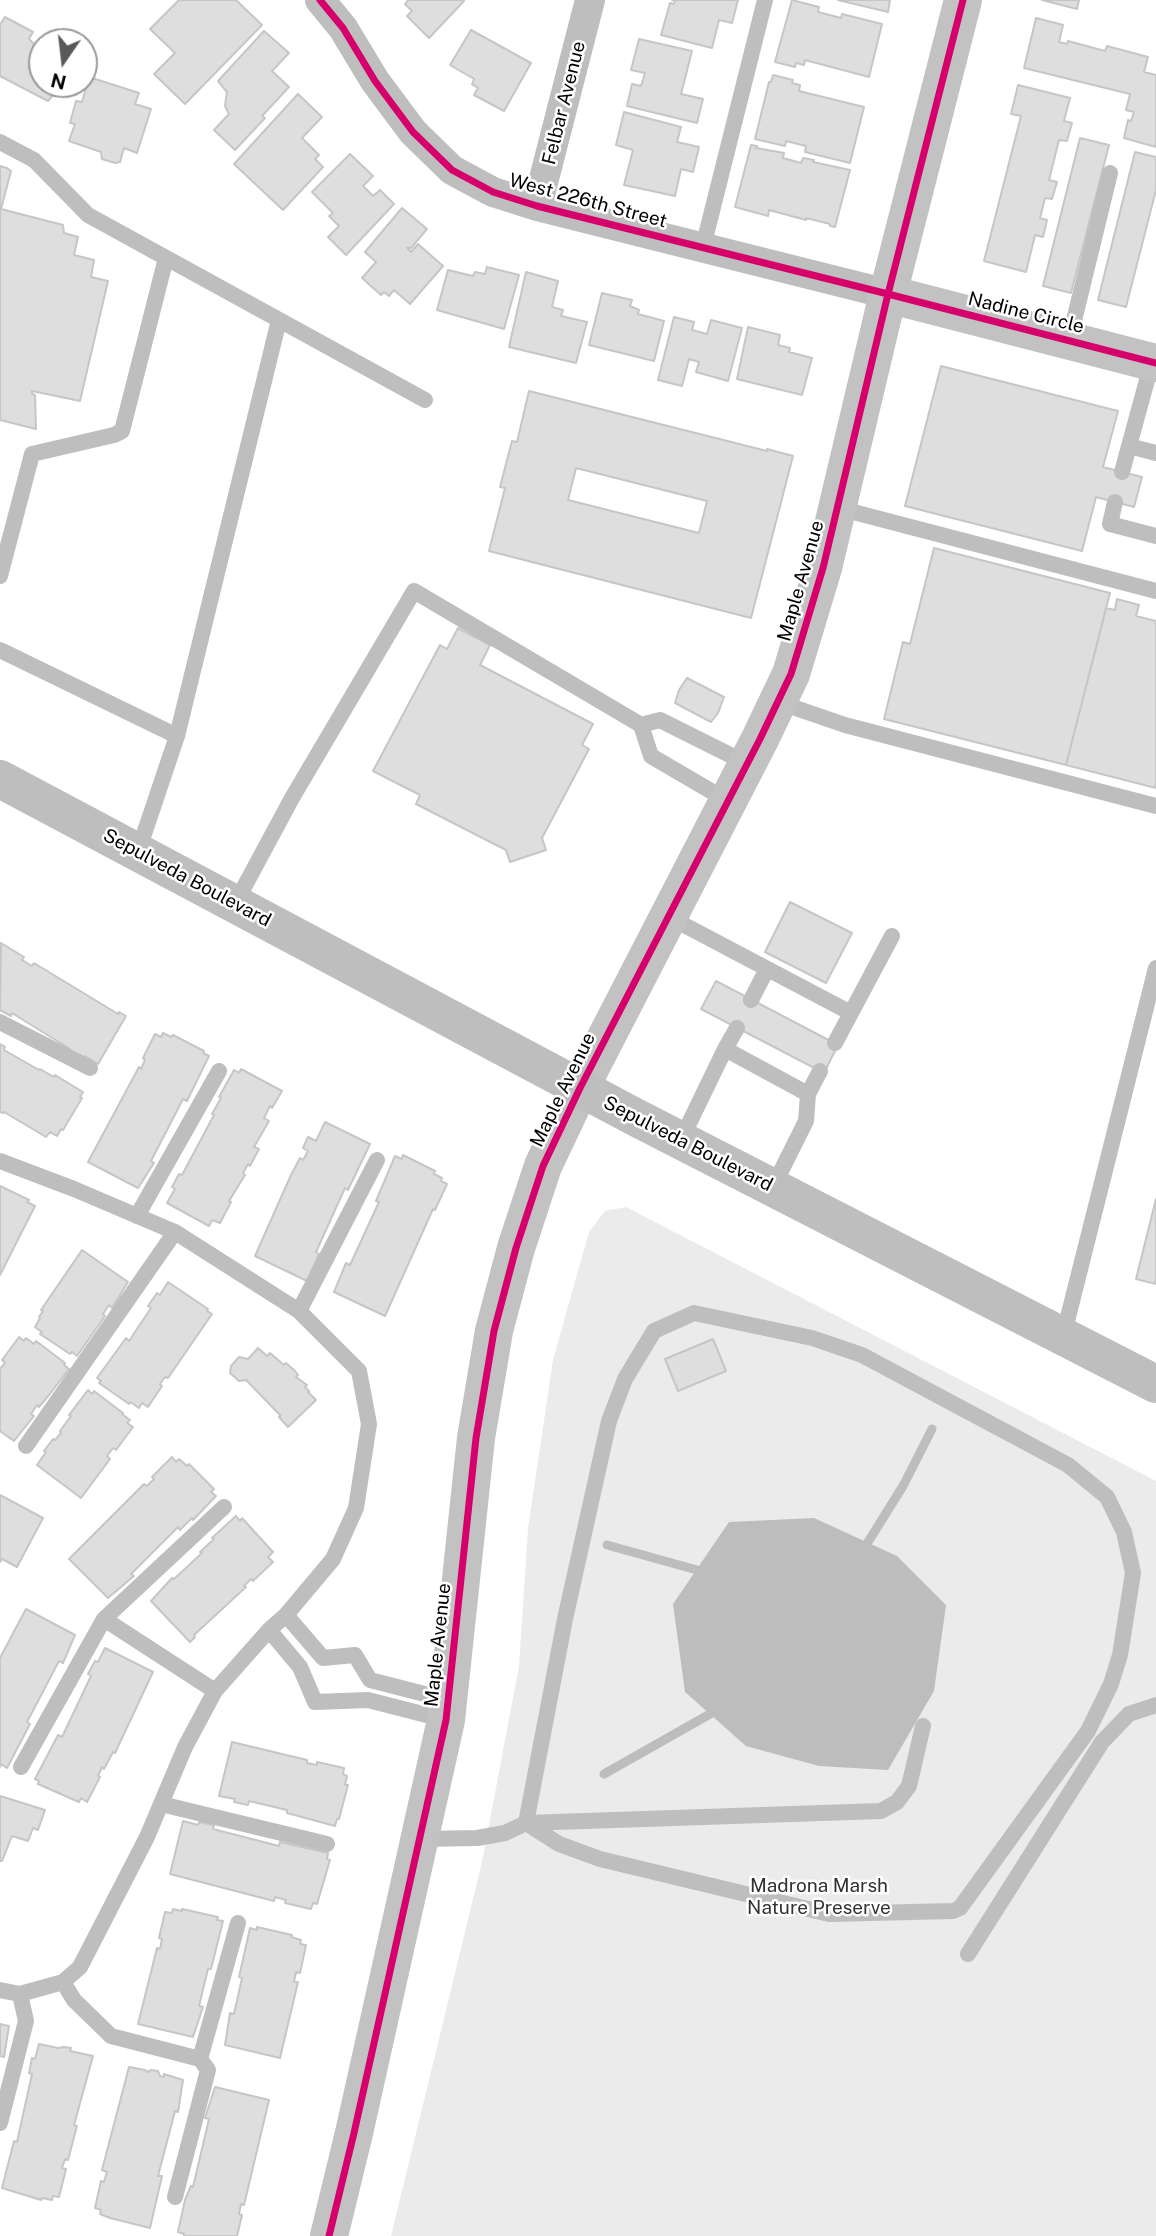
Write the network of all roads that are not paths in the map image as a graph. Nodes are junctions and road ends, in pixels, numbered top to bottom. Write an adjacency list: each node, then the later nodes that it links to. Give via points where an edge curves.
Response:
1 (320, 0): 7 (street, West 226th Street, via 413,132 452,170 493,192)
2 (590, 0): 7 (street, Felbar Avenue)
3 (765, 0): 8 (lane)
4 (963, 0): 10 (street, Maple Avenue)
5 (0, 142): 9 (lane, via 34,160 88,215)
6 (1110, 173): 12 (lane)
7 (537, 206): 8 (street, West 226th Street)
8 (703, 247): 10 (street, West 226th Street)
9 (166, 258): 11 (lane); 21 (lane, via 121,431 32,454)
10 (888, 294): 12 (street, Nadine Circle); 19 (street, Maple Avenue)
11 (279, 320): 14 (lane); 26 (lane)
12 (1069, 341): 13 (street, Nadine Circle)
13 (1154, 363): 15 (lane)
14 (425, 400)
15 (1129, 446): 16 (lane); 17 (lane)
16 (1156, 453)
17 (1122, 472)
18 (1115, 502): 20 (lane, via 1110,524)
19 (838, 508): 22 (lane); 24 (street, Maple Avenue, via 791,674)
20 (1156, 536)
21 (0, 576)
22 (1156, 592)
23 (0, 650): 26 (lane)
24 (778, 702): 27 (street, Maple Avenue); 30 (lane)
25 (641, 725): 27 (lane, via 660,720); 29 (lane, via 651,756); 32 (lane, via 414,591)
26 (177, 736): 31 (lane)
27 (748, 764): 29 (street, Maple Avenue)
28 (0, 779): 31 (main road, Sepulveda Boulevard)
29 (728, 802): 33 (street, Maple Avenue)
30 (1156, 806)
31 (138, 852): 32 (main road, Sepulveda Boulevard)
32 (235, 904): 46 (main road, Sepulveda Boulevard)
33 (669, 917): 36 (lane); 46 (street, Maple Avenue)
34 (892, 936): 38 (lane)
35 (1156, 968): 55 (lane)
36 (767, 969): 37 (lane); 38 (lane)
37 (751, 1000)
38 (851, 1013): 41 (lane)
39 (0, 1022): 43 (lane)
40 (737, 1028): 42 (lane)
41 (835, 1043)
42 (725, 1049): 47 (lane); 48 (lane)
43 (90, 1068)
44 (219, 1071): 52 (lane)
45 (820, 1071): 47 (lane)
46 (580, 1088): 48 (main road, Sepulveda Boulevard); 64 (street, Maple Avenue, via 543,1166 494,1331 476,1438)
47 (808, 1094): 51 (lane, via 806,1121)
48 (681, 1140): 51 (main road, Sepulveda Boulevard)
49 (377, 1160): 54 (lane)
50 (0, 1161): 52 (lane)
51 (773, 1187): 55 (main road, Sepulveda Boulevard)
52 (137, 1216): 53 (lane)
53 (175, 1232): 54 (lane); 57 (lane)
54 (299, 1311): 59 (lane, via 359,1371 369,1424 356,1508 333,1559)
55 (1063, 1337): 56 (main road, Sepulveda Boulevard)
56 (1156, 1384)
57 (26, 1446)
58 (224, 1507): 60 (lane)
59 (286, 1615): 61 (lane); 64 (lane, via 323,1658 355,1656 370,1680)
60 (104, 1619): 62 (lane); 66 (lane)
61 (269, 1630): 62 (lane); 64 (lane, via 300,1667 315,1702 368,1700)
62 (215, 1691): 67 (lane)
63 (1156, 1706): 72 (lane, via 1129,1713 1102,1742)
64 (447, 1710): 69 (street, Maple Avenue)
65 (923, 1726): 68 (lane, via 909,1786 897,1802 881,1811)
66 (21, 1767)
67 (161, 1804): 70 (lane); 73 (lane, via 80,1967)
68 (526, 1823): 68 (lane, via 609,1421 625,1379 654,1331 694,1313 812,1338 862,1355 1068,1465 1107,1497 1124,1532 1133,1573 1111,1684 1087,1731 960,1908 829,1914 600,1859 559,1844); 69 (lane, via 477,1839)
69 (421, 1839): 79 (street, Maple Avenue)
70 (327, 1844)
71 (238, 1923): 76 (lane)
72 (968, 1954)
73 (63, 1982): 75 (lane); 76 (lane, via 74,2000 111,2036)
74 (0, 1990): 75 (lane)
75 (20, 1994): 77 (lane, via 26,2021)
76 (200, 2059): 78 (lane, via 208,2070)
77 (0, 2123)
78 (174, 2197)
79 (329, 2236)

